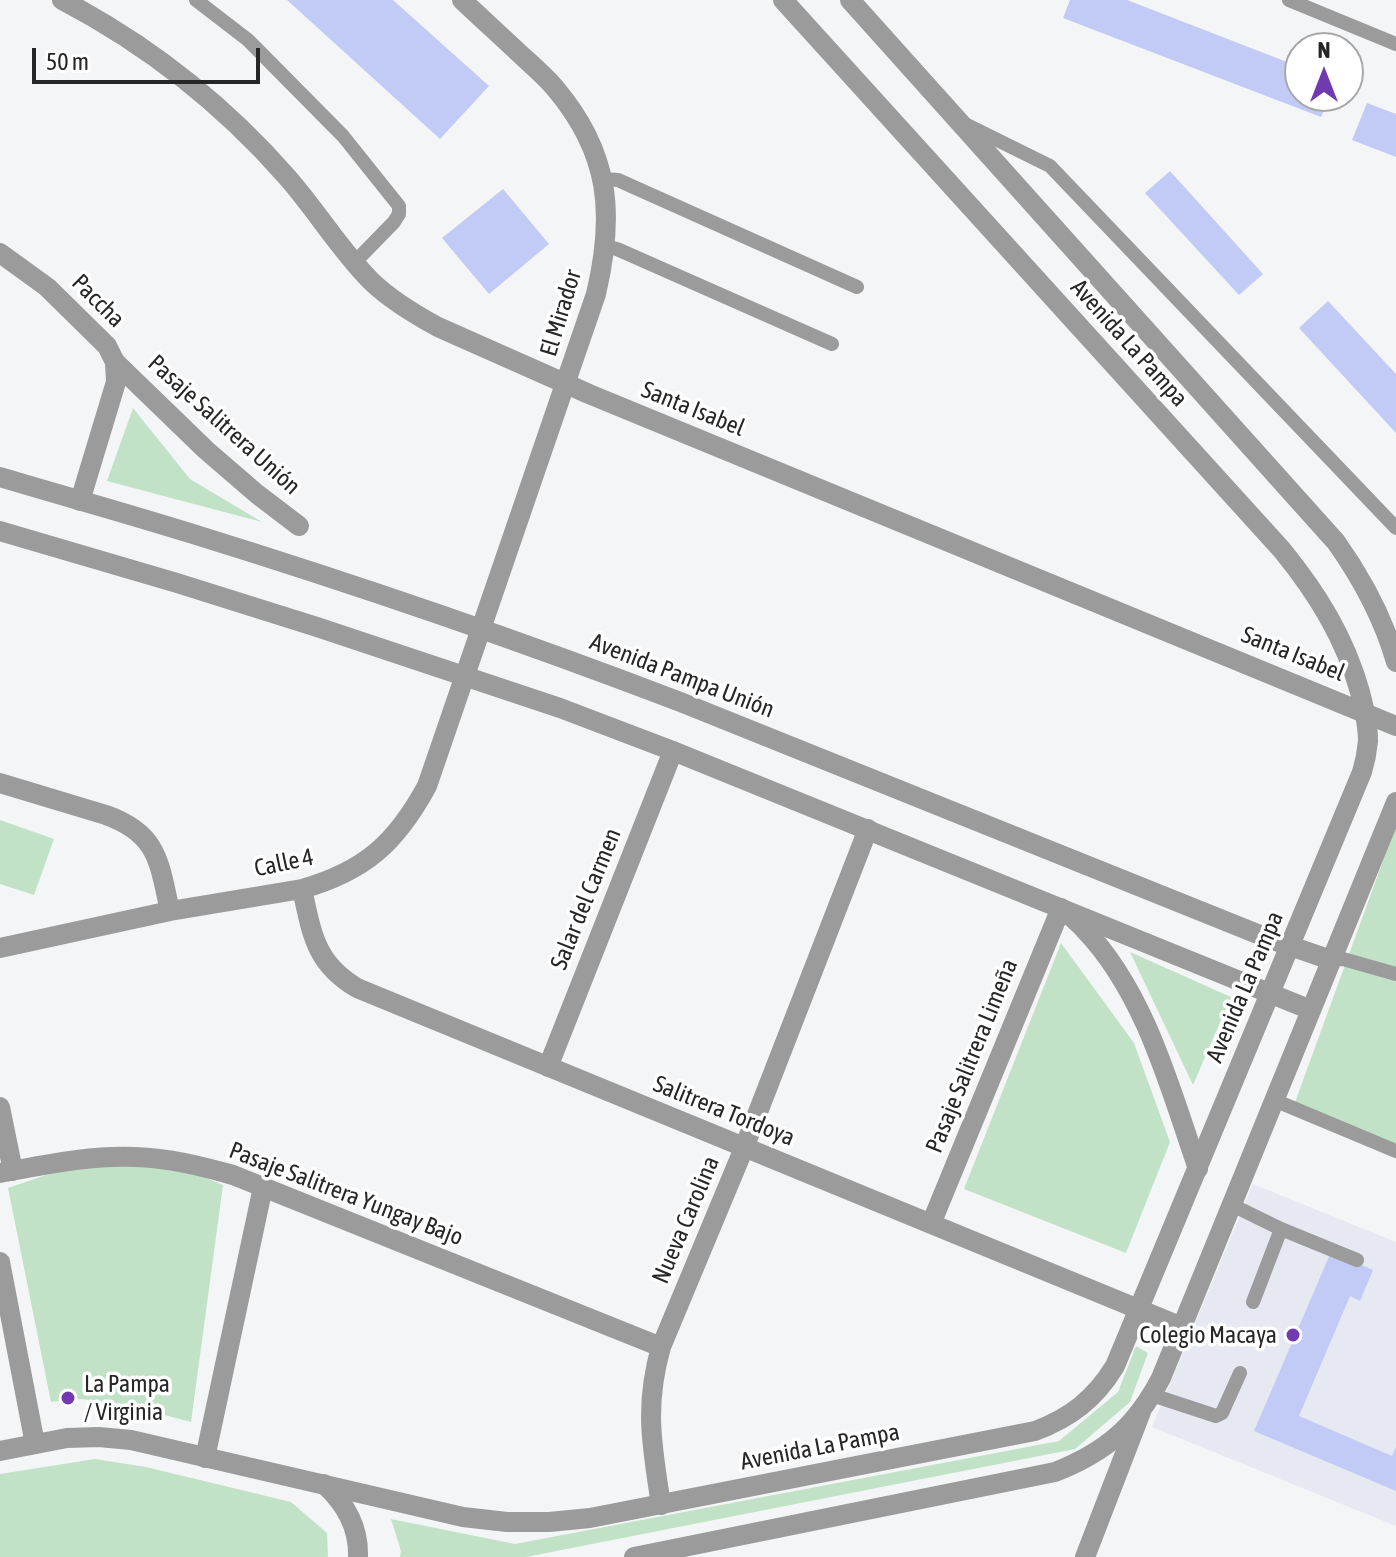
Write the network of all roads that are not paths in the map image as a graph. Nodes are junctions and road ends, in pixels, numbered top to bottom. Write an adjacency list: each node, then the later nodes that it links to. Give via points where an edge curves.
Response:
1 (62, 0): 12 (street, Santa Isabel, via 137,44 218,107 288,179)
2 (196, 0): 12 (lane, via 248,40 343,136 399,206 394,222)
3 (462, 0): 9 (street, El Mirador, via 553,86 588,138)
4 (783, 0): 25 (street, Avenida La Pampa, via 1307,580 1344,645)
5 (850, 0): 8 (street, Avenida La Pampa)
6 (1289, 0): 7 (lane)
7 (1396, 44)
8 (958, 121): 20 (lane, via 1050,166); 23 (street, Avenida La Pampa, via 1336,542 1369,592)
9 (603, 179): 10 (street, El Mirador); 13 (lane, via 618,180)
10 (605, 246): 14 (lane); 16 (street, El Mirador, via 596,294)
11 (0, 253): 15 (street, Paccha, via 78,316)
12 (355, 262): 16 (street, Santa Isabel, via 414,314)
13 (857, 287)
14 (832, 344)
15 (115, 362): 18 (street, Paccha, via 116,382); 19 (street, Pasaje Salitrera Unión, via 206,450)
16 (566, 384): 22 (street, El Mirador); 25 (street, Santa Isabel)
17 (0, 477): 18 (street, Avenida Pampa Unión)
18 (80, 501): 22 (street, Avenida Pampa Unión)
19 (299, 526)
20 (1396, 528)
21 (0, 531): 24 (street)
22 (480, 629): 24 (street, El Mirador); 34 (street, Avenida Pampa Unión, via 683,703)
23 (1396, 662)
24 (464, 676): 27 (street); 31 (street, Calle 4, via 427,786 399,831 362,863)
25 (1365, 712): 26 (street, Santa Isabel); 34 (street, Avenida La Pampa, via 1368,739 1362,772)
26 (1396, 726)
27 (673, 751): 30 (street); 40 (street, Salar del Carmen)
28 (0, 783): 33 (street, via 124,821 138,830 157,856)
29 (1396, 802): 36 (street)
30 (868, 829): 32 (street); 43 (street, Nueva Carolina)
31 (302, 889): 33 (street, Calle 4); 40 (street, Salitrera Tordoya, via 315,943 341,979)
32 (1061, 908): 38 (street); 45 (street, via 1105,954 1139,1009); 49 (street, Pasaje Salitrera Limeña)
33 (170, 911): 35 (street, Calle 4)
34 (1291, 945): 36 (street, Avenida Pampa Unión); 38 (street, Avenida La Pampa)
35 (0, 948)
36 (1331, 960): 37 (lane); 39 (street)
37 (1396, 974)
38 (1271, 993): 39 (street); 45 (street, Avenida La Pampa)
39 (1311, 1010): 41 (street)
40 (548, 1067): 43 (street, Salitrera Tordoya)
41 (1274, 1100): 44 (lane); 48 (street)
42 (0, 1107): 46 (street)
43 (744, 1148): 49 (street, Salitrera Tordoya); 56 (street, Nueva Carolina)
44 (1396, 1151)
45 (1198, 1169): 54 (street, Avenida La Pampa)
46 (6, 1172): 47 (street, Pasaje Salitrera Yungay Bajo, via 73,1160 136,1157 201,1166)
47 (263, 1187): 56 (street, Pasaje Salitrera Yungay Bajo); 61 (street)
48 (1232, 1205): 50 (lane); 55 (street)
49 (931, 1224): 54 (street, Salitrera Tordoya)
50 (1281, 1229): 51 (lane); 53 (lane)
51 (1357, 1260)
52 (0, 1262): 59 (street)
53 (1253, 1302)
54 (1139, 1310): 55 (street, Salitrera Tordoya); 63 (street, Avenida La Pampa, via 1104,1384 1056,1423)
55 (1182, 1327): 58 (street)
56 (661, 1347): 63 (street, Nueva Carolina, via 650,1419)
57 (1240, 1373): 58 (lane, via 1216,1416)
58 (1147, 1403): 65 (street, via 1105,1447 1055,1472); 66 (street)
59 (35, 1444): 60 (street, Avenida La Pampa); 61 (street, Avenida La Pampa, via 99,1437)
60 (0, 1451)
61 (205, 1458): 62 (street, Avenida La Pampa)
62 (324, 1484): 63 (street, Avenida La Pampa, via 463,1517 507,1522 590,1518); 64 (street, via 348,1512)
63 (661, 1505)
64 (358, 1557)
65 (634, 1557)
66 (1085, 1557)

